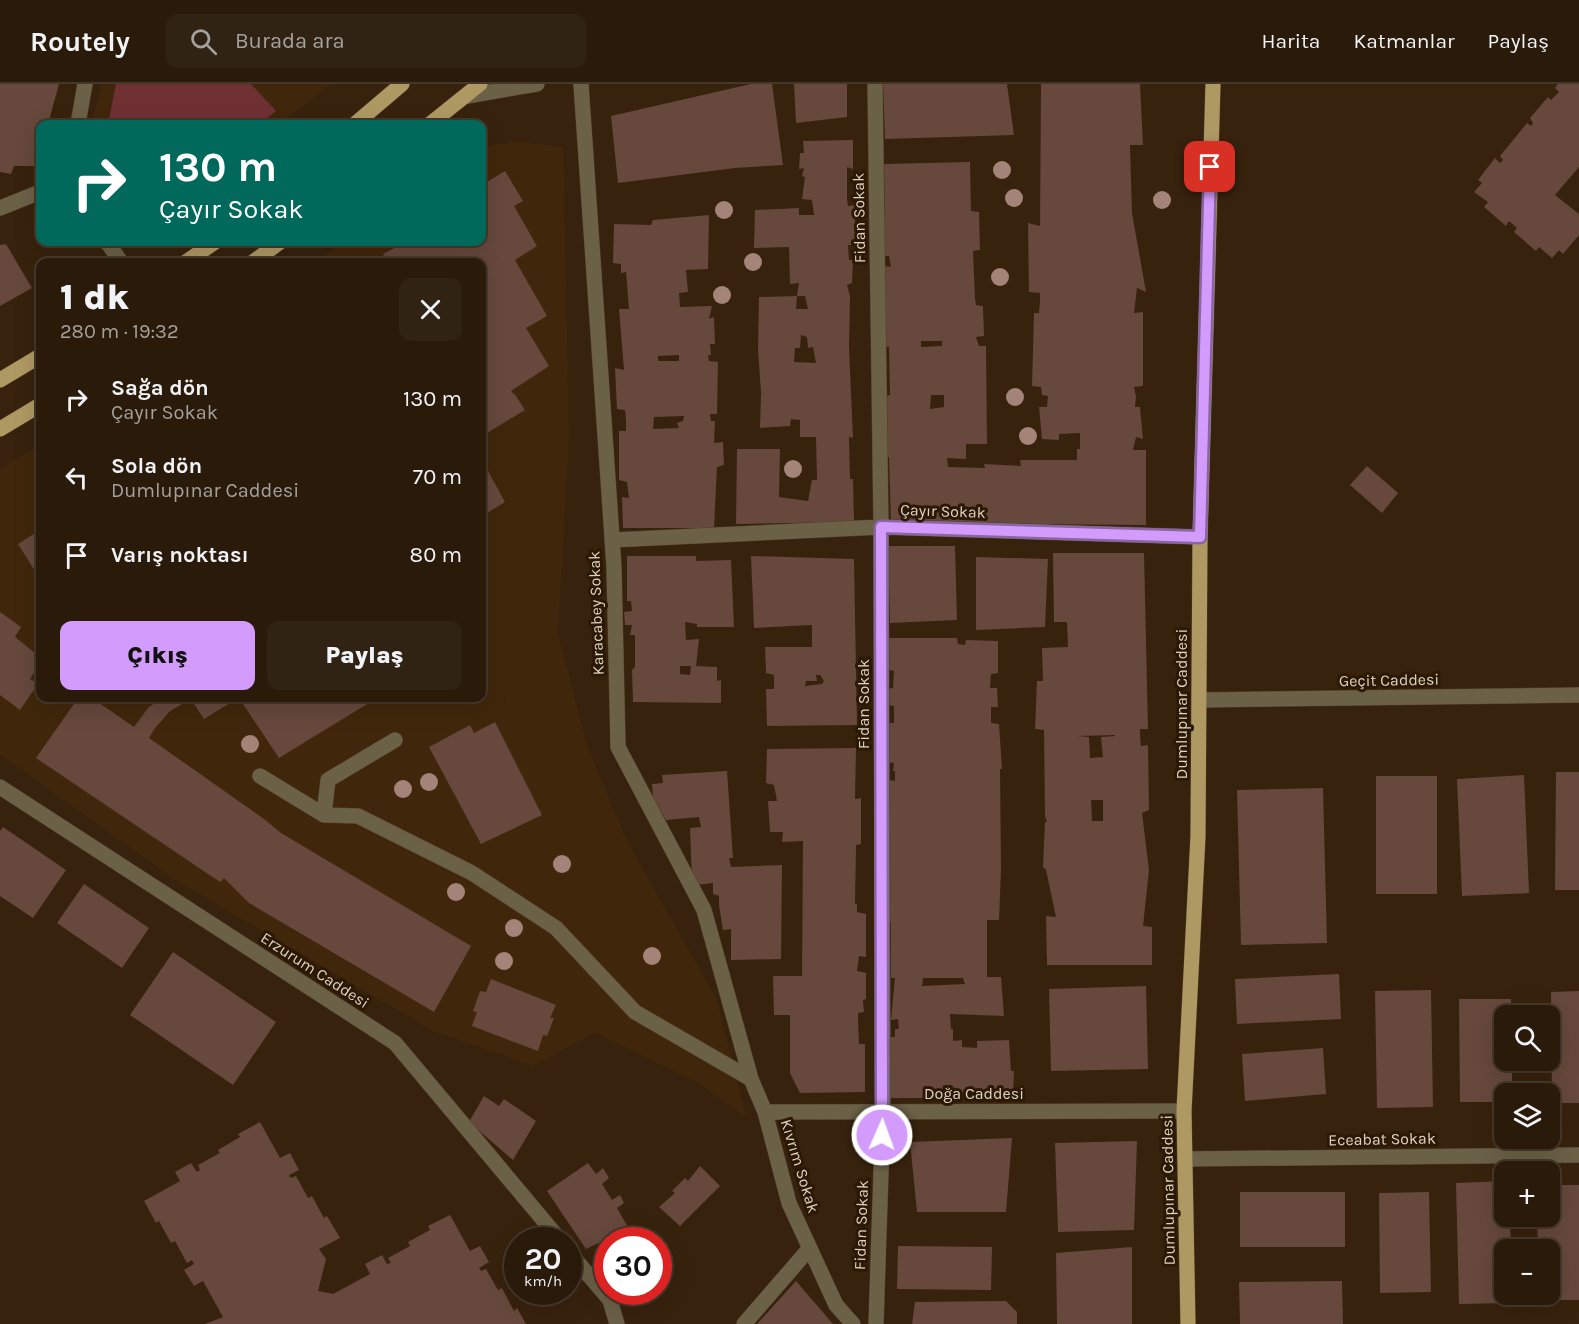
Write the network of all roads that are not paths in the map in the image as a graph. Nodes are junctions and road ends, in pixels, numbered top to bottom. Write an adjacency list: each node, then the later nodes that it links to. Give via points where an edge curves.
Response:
1 (85, 84): 9 (street)
2 (402, 84): 10 (main road)
3 (480, 84): 8 (main road)
4 (537, 84): 8 (street)
5 (581, 84): 24 (street, Karacabey Sokak)
6 (875, 84): 22 (street, Fidan Sokak)
7 (1213, 84): 23 (main road, Dumlupınar Caddesi)
8 (466, 96): 11 (main road)
9 (79, 120)
10 (360, 120)
11 (435, 120)
12 (36, 194): 13 (street)
13 (0, 208)
14 (209, 246): 16 (main road)
15 (275, 246): 17 (main road)
16 (192, 258)
17 (258, 258)
18 (36, 358): 19 (main road)
19 (0, 380)
20 (36, 407): 21 (main road)
21 (0, 429)
22 (881, 527): 23 (street, Çayır Sokak); 24 (street, Çayır Sokak); 32 (street, Fidan Sokak)
23 (1200, 537): 26 (main road, Dumlupınar Caddesi)
24 (612, 540): 31 (street, Karacabey Sokak, via 618,747 704,910)
25 (1579, 695): 26 (street, Geçit Caddesi)
26 (1199, 700): 33 (main road, Dumlupınar Caddesi, via 1198,836)
27 (395, 740): 30 (street, via 328,780)
28 (260, 776): 30 (street)
29 (0, 787): 37 (street, Erzurum Caddesi, via 395,1043)
30 (324, 815): 31 (street, via 358,816 472,873 556,928 634,1012)
31 (751, 1079): 34 (street, Karacabey Sokak)
32 (883, 1111): 33 (street, Doğa Caddesi); 34 (street, Doğa Caddesi); 43 (street, Fidan Sokak)
33 (1184, 1111): 36 (main road, Dumlupınar Caddesi)
34 (765, 1112): 38 (street, Kıvrım Sokak, via 789,1203)
35 (1579, 1155): 36 (street, Eceabat Sokak)
36 (1185, 1159): 44 (main road, Dumlupınar Caddesi)
37 (549, 1227)
38 (809, 1249): 41 (street); 42 (street, Kıvrım Sokak, via 836,1305)
39 (582, 1267): 40 (street, via 610,1300)
40 (617, 1324)
41 (744, 1324)
42 (853, 1324)
43 (876, 1324)
44 (1188, 1324)

